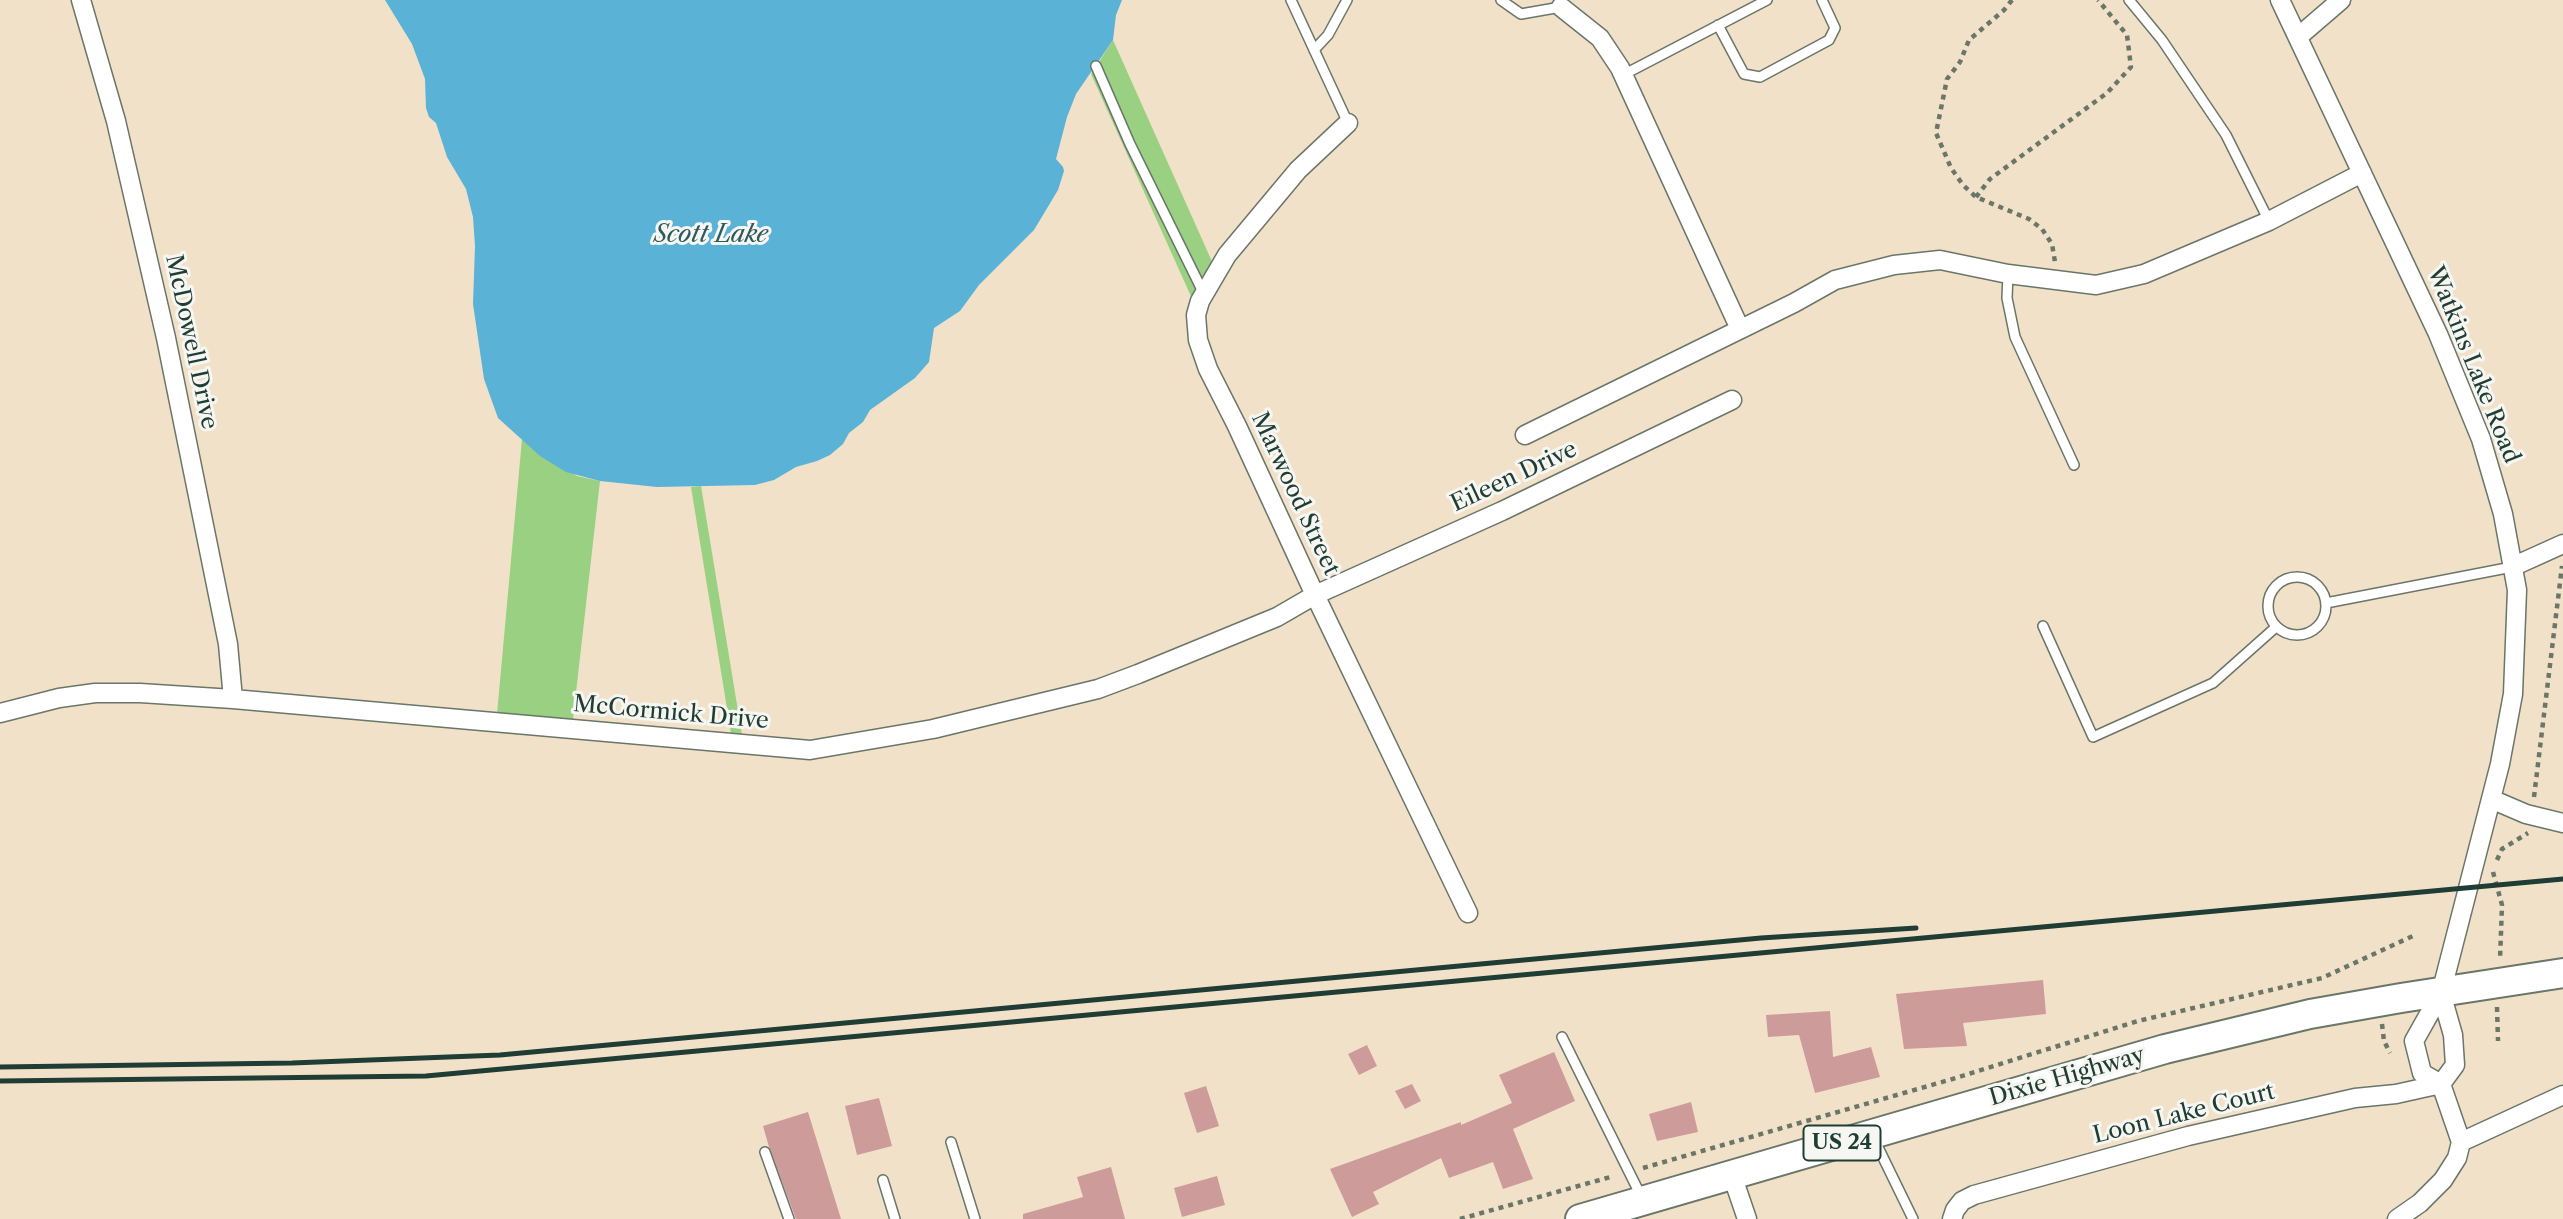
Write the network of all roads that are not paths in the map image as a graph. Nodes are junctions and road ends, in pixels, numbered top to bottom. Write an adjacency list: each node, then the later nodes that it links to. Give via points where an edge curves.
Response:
1 (81, 0): 31 (street, McDowell Drive, via 116,121 166,338 228,644)
2 (1291, 0): 13 (lane)
3 (1347, 0): 13 (lane)
4 (1502, 0): 10 (lane, via 1521,14)
5 (1767, 0): 11 (lane)
6 (1822, 0): 11 (lane, via 1835,28 1829,40 1760,77 1744,74)
7 (2129, 0): 18 (lane, via 2226,135)
8 (2280, 0): 12 (street, Watkins Lake Road)
9 (2342, 0): 12 (street)
10 (1560, 3): 15 (street, via 1600,38)
11 (1718, 25): 15 (lane)
12 (2298, 37): 17 (street, Watkins Lake Road)
13 (1314, 50): 16 (lane)
14 (1096, 66): 20 (lane)
15 (1623, 75): 21 (street)
16 (1348, 123): 20 (street, Marwood Street, via 1268,203 1227,255)
17 (2362, 173): 18 (street); 26 (street, Watkins Lake Road, via 2438,334 2481,439 2503,514)
18 (2269, 221): 19 (street, via 2144,274 2096,285)
19 (2008, 274): 21 (street, via 1940,260 1894,265 1835,280); 24 (lane, via 2007,298 2015,337)
20 (1204, 294): 27 (street, Marwood Street, via 1196,315 1208,369)
21 (1740, 329): 23 (street)
22 (1732, 400): 27 (street, Eileen Drive)
23 (1525, 435)
24 (2074, 465)
25 (2561, 545): 26 (street)
26 (2512, 567): 28 (lane); 33 (street, Watkins Lake Road, via 2516,590 2514,684)
27 (1315, 595): 31 (street, McCormick Drive, via 1277,617 1098,689 933,729 810,750); 35 (street, Marwood Street)
28 (2326, 603): 30 (lane, via 2314,630 2295,635); 30 (lane, via 2312,581 2285,579 2268,600)
29 (2043, 626): 30 (lane, via 2093,737 2213,683)
30 (2276, 627)
31 (233, 699): 32 (street, McCormick Drive, via 95,693)
32 (0, 713)
33 (2491, 799): 34 (street); 37 (street, Watkins Lake Road)
34 (2563, 823)
35 (1468, 913)
36 (2563, 973): 37 (main road, Dixie Highway / US 24)
37 (2441, 993): 39 (street, via 2453,1035 2455,1065); 39 (street, Watkins Lake Road, via 2414,1041 2422,1073); 41 (main road, Dixie Highway / US 24, via 2310,1014 2165,1049)
38 (1562, 1037): 47 (lane)
39 (2441, 1084): 43 (street, Watkins Lake Road); 54 (street, Loon Lake Court, via 2355,1098 2188,1136 1974,1195 1962,1201)
40 (2563, 1095): 43 (street)
41 (1872, 1134): 45 (main road, Dixie Highway / US 24); 53 (lane)
42 (951, 1142): 50 (lane)
43 (2461, 1142): 55 (street, via 2443,1180)
44 (765, 1152): 48 (lane)
45 (1732, 1175): 47 (main road, Dixie Highway / US 24); 52 (street)
46 (883, 1180): 49 (lane)
47 (1643, 1201): 51 (main road, Dixie Highway / US 24)
48 (789, 1219)
49 (895, 1219)
50 (975, 1219)
51 (1580, 1219)
52 (1746, 1219)
53 (1913, 1219)
54 (1952, 1219)
55 (2397, 1219)

